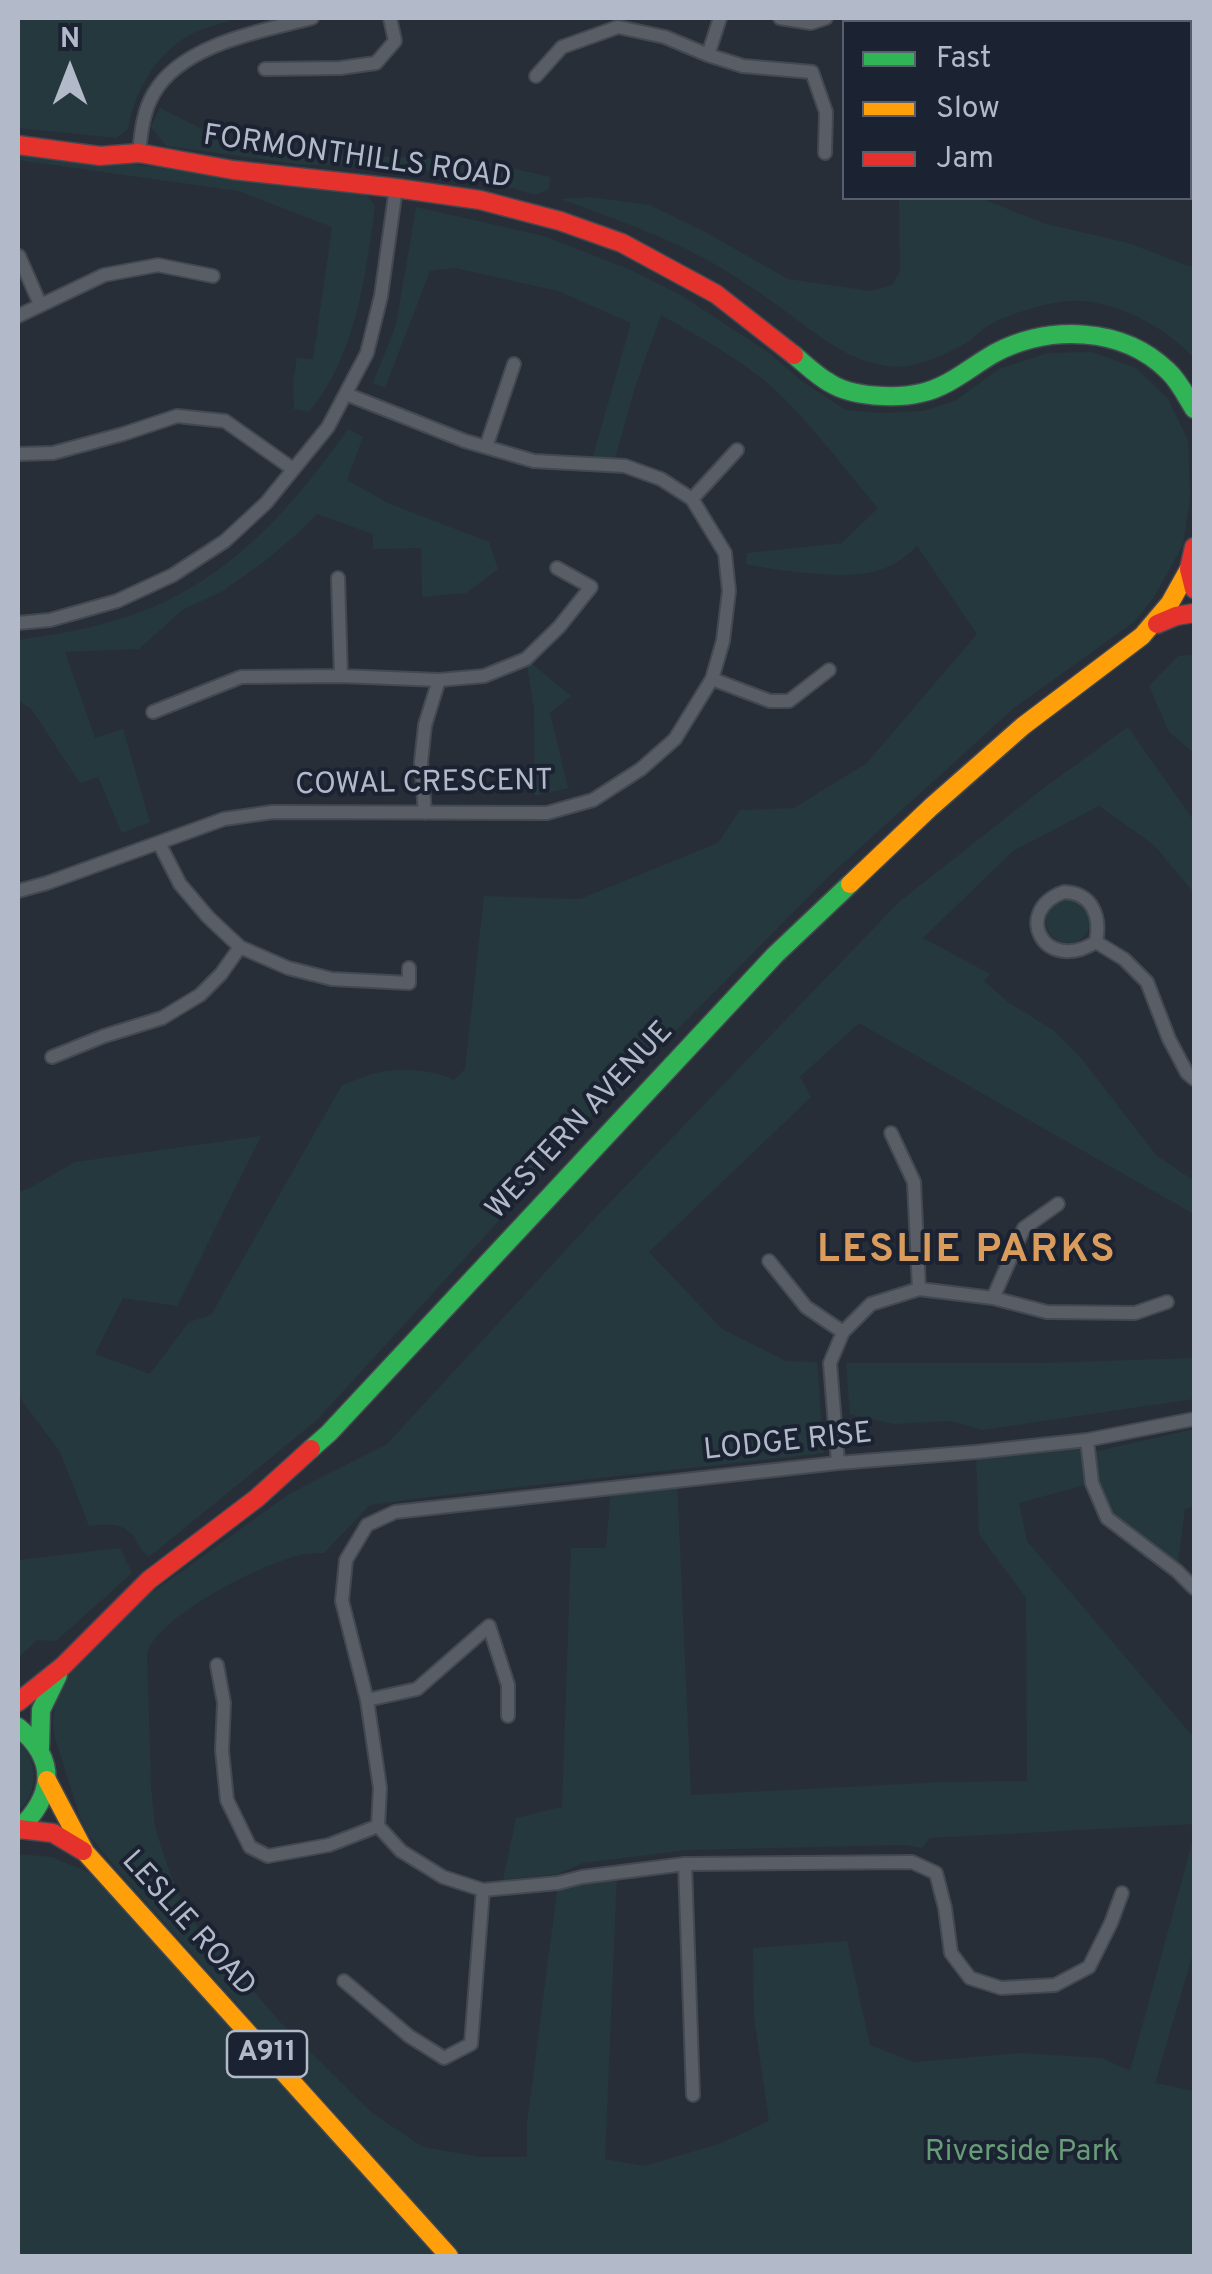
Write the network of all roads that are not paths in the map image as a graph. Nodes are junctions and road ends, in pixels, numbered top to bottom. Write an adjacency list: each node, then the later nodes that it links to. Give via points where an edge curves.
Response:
1 (312, 18): 10 (street, via 200,52 174,71 154,92)
2 (390, 18): 7 (street, via 396,41 376,63)
3 (720, 18): 6 (street)
4 (780, 18): 5 (street)
5 (826, 18)
6 (708, 55): 8 (street, via 618,27 562,48); 11 (street, via 743,66 812,72 826,112)
7 (266, 70)
8 (536, 76)
9 (18, 145): 10 (main road, FORMONTHILLS ROAD, via 100,156)
10 (139, 153): 12 (main road, FORMONTHILLS ROAD)
11 (825, 153)
12 (396, 188): 18 (street, via 381,296); 19 (main road, FORMONTHILLS ROAD, via 480,200 622,243 716,294 832,385 853,392 903,397 929,391 1008,347 1065,332 1111,339 1150,358)
13 (19, 256): 15 (street)
14 (214, 276): 15 (street, via 158,265 104,275)
15 (40, 304): 16 (street)
16 (18, 316)
17 (514, 364): 20 (street)
18 (346, 394): 20 (street, COWAL CRESCENT); 23 (street)
19 (1194, 409)
20 (486, 447): 24 (street, COWAL CRESCENT, via 534,461 625,466)
21 (737, 450): 24 (street)
22 (18, 454): 23 (street, via 53,453 177,416 225,421)
23 (293, 469): 31 (street, via 266,504 173,576 118,601)
24 (692, 499): 35 (street, COWAL CRESCENT, via 725,553 730,592)
25 (1194, 547): 27 (main road)
26 (557, 568): 36 (street, via 591,587 526,659 484,676)
27 (1189, 569): 29 (main road); 32 (main road)
28 (338, 578): 34 (street)
29 (1194, 589)
30 (1194, 613): 32 (main road)
31 (18, 623)
32 (1152, 626): 58 (main road, WESTERN AVENUE, via 1023,726 850,881 329,1433 149,1580)
33 (829, 670): 35 (street, via 789,701)
34 (341, 676): 36 (street); 37 (street, via 241,677)
35 (712, 678): 38 (street, COWAL CRESCENT, via 675,739 593,800 546,814)
36 (439, 680): 38 (street, via 424,725)
37 (153, 712)
38 (424, 814): 39 (street, COWAL CRESCENT, via 273,812 224,819)
39 (159, 843): 40 (street, COWAL CRESCENT); 42 (street, via 180,884)
40 (18, 891)
41 (1096, 942): 41 (street, via 1072,952 1047,946 1039,936 1042,907 1052,896 1078,893 1096,913); 45 (street, via 1147,982 1169,1039)
42 (240, 947): 43 (street, via 332,980 408,990); 44 (street, via 200,996 162,1018)
43 (409, 968)
44 (52, 1058)
45 (1194, 1079)
46 (891, 1133): 49 (street, via 914,1182)
47 (1058, 1204): 50 (street, via 1024,1228)
48 (769, 1261): 52 (street, via 806,1307)
49 (919, 1289): 50 (street); 52 (street, via 871,1304)
50 (993, 1298): 51 (street, via 1047,1312 1135,1313)
51 (1167, 1302)
52 (843, 1332): 55 (street, via 830,1363)
53 (1194, 1418): 54 (street, LODGE RISE)
54 (1087, 1440): 55 (street, LODGE RISE); 56 (street, via 1092,1483 1107,1518)
55 (838, 1463): 59 (street, LODGE RISE, via 395,1512 367,1524 346,1560 342,1602)
56 (1194, 1588)
57 (217, 1665): 65 (street, via 227,1800 250,1847 268,1856 329,1845)
58 (63, 1666): 60 (main road); 63 (main road, via 40,1710)
59 (367, 1700): 61 (street, via 416,1689 489,1626 508,1685); 65 (street, via 380,1788)
60 (18, 1702)
61 (508, 1716)
62 (18, 1727): 63 (main road)
63 (40, 1748): 64 (main road, A911)
64 (48, 1780): 66 (main road, A911, via 34,1816); 67 (main road, A911)
65 (378, 1826): 69 (street, via 401,1851 443,1877)
66 (18, 1829): 67 (main road, A911, via 53,1833)
67 (84, 1852): 73 (main road, LESLIE ROAD / A911)
68 (685, 1864): 69 (street); 70 (street, via 912,1862 936,1873 951,1953 970,1978 1000,1988 1054,1985 1088,1967); 72 (street)
69 (483, 1890): 71 (street, via 471,2044 444,2058)
70 (1122, 1893)
71 (344, 1981)
72 (693, 2095)
73 (448, 2256)

